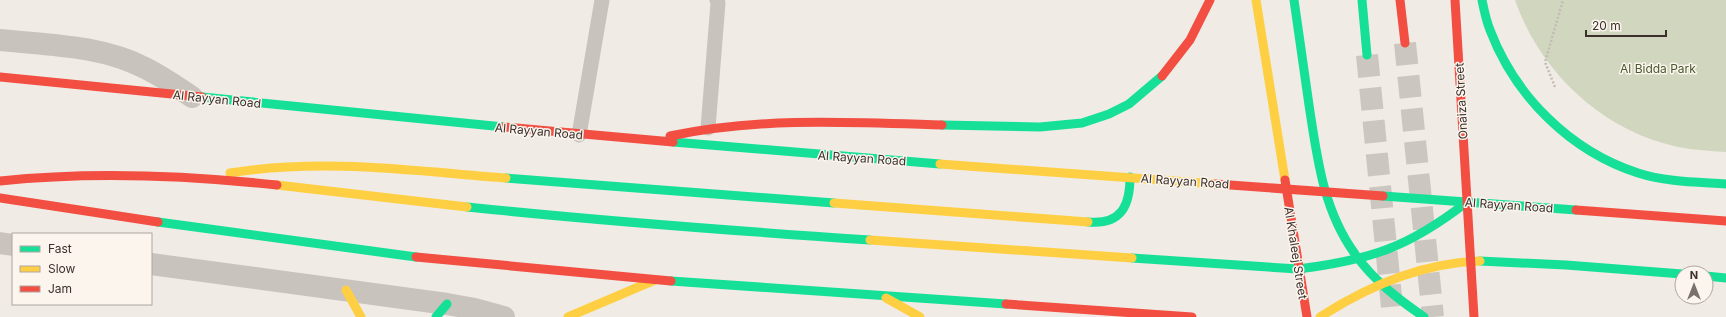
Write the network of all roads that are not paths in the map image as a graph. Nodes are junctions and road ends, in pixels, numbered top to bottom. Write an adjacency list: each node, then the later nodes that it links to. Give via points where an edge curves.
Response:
1 (602, 0): 16 (lane)
2 (717, 0): 15 (lane)
3 (1210, 0): 15 (main road, via 1193,36 1153,86 1132,102 1087,122 1064,127 1040,128 807,120 767,121)
4 (1256, 0): 22 (main road)
5 (1294, 0): 23 (main road, via 1318,167)
6 (1362, 0): 12 (main road)
7 (1400, 0): 11 (main road)
8 (1455, 0): 25 (main road, Onaiza Street)
9 (1482, 0): 21 (main road, via 1490,30 1511,74 1524,93 1575,142 1602,158 1638,173 1661,178)
10 (0, 40): 14 (street, via 89,50 116,57 143,67)
11 (1405, 43)
12 (1367, 55)
13 (0, 77): 14 (main road, Al Rayyan Road)
14 (192, 97): 16 (main road, Al Rayyan Road)
15 (708, 128): 17 (main road)
16 (579, 134): 17 (main road, Al Rayyan Road)
17 (649, 141): 19 (main road, Al Rayyan Road)
18 (203, 177): 19 (main road, via 268,167 334,166 1095,222 1112,219 1125,208 1130,192); 20 (main road, via 98,174); 32 (main road, via 561,217 714,230)
19 (1130, 177): 22 (main road, Al Rayyan Road)
20 (0, 181)
21 (1726, 184)
22 (1286, 188): 23 (main road, Al Rayyan Road); 32 (main road, Al Khaleej Street)
23 (1324, 190): 25 (main road, Al Rayyan Road); 29 (main road, via 1332,215 1344,239)
24 (0, 198): 36 (main road, via 193,228 420,257)
25 (1468, 202): 26 (main road, Al Rayyan Road); 29 (main road, via 1417,238); 30 (main road)
26 (1726, 220)
27 (0, 243): 28 (street)
28 (12, 245)
29 (1359, 260): 32 (main road); 37 (main road)
30 (1471, 262): 33 (main road, via 1547,264); 37 (main road, via 1424,270); 49 (main road)
31 (152, 264): 38 (street)
32 (1298, 269): 46 (main road, Al Khaleej Street)
33 (1674, 273)
34 (1714, 277): 35 (main road)
35 (1726, 278)
36 (658, 279): 39 (main road); 43 (main road)
37 (1380, 284): 47 (main road); 48 (main road)
38 (346, 290): 40 (street); 41 (main road)
39 (881, 295): 44 (main road); 45 (main road)
40 (441, 311): 42 (street, via 474,309)
41 (361, 317)
42 (504, 317)
43 (568, 317)
44 (920, 317)
45 (1192, 317)
46 (1307, 317)
47 (1320, 317)
48 (1424, 317)
49 (1474, 317)

